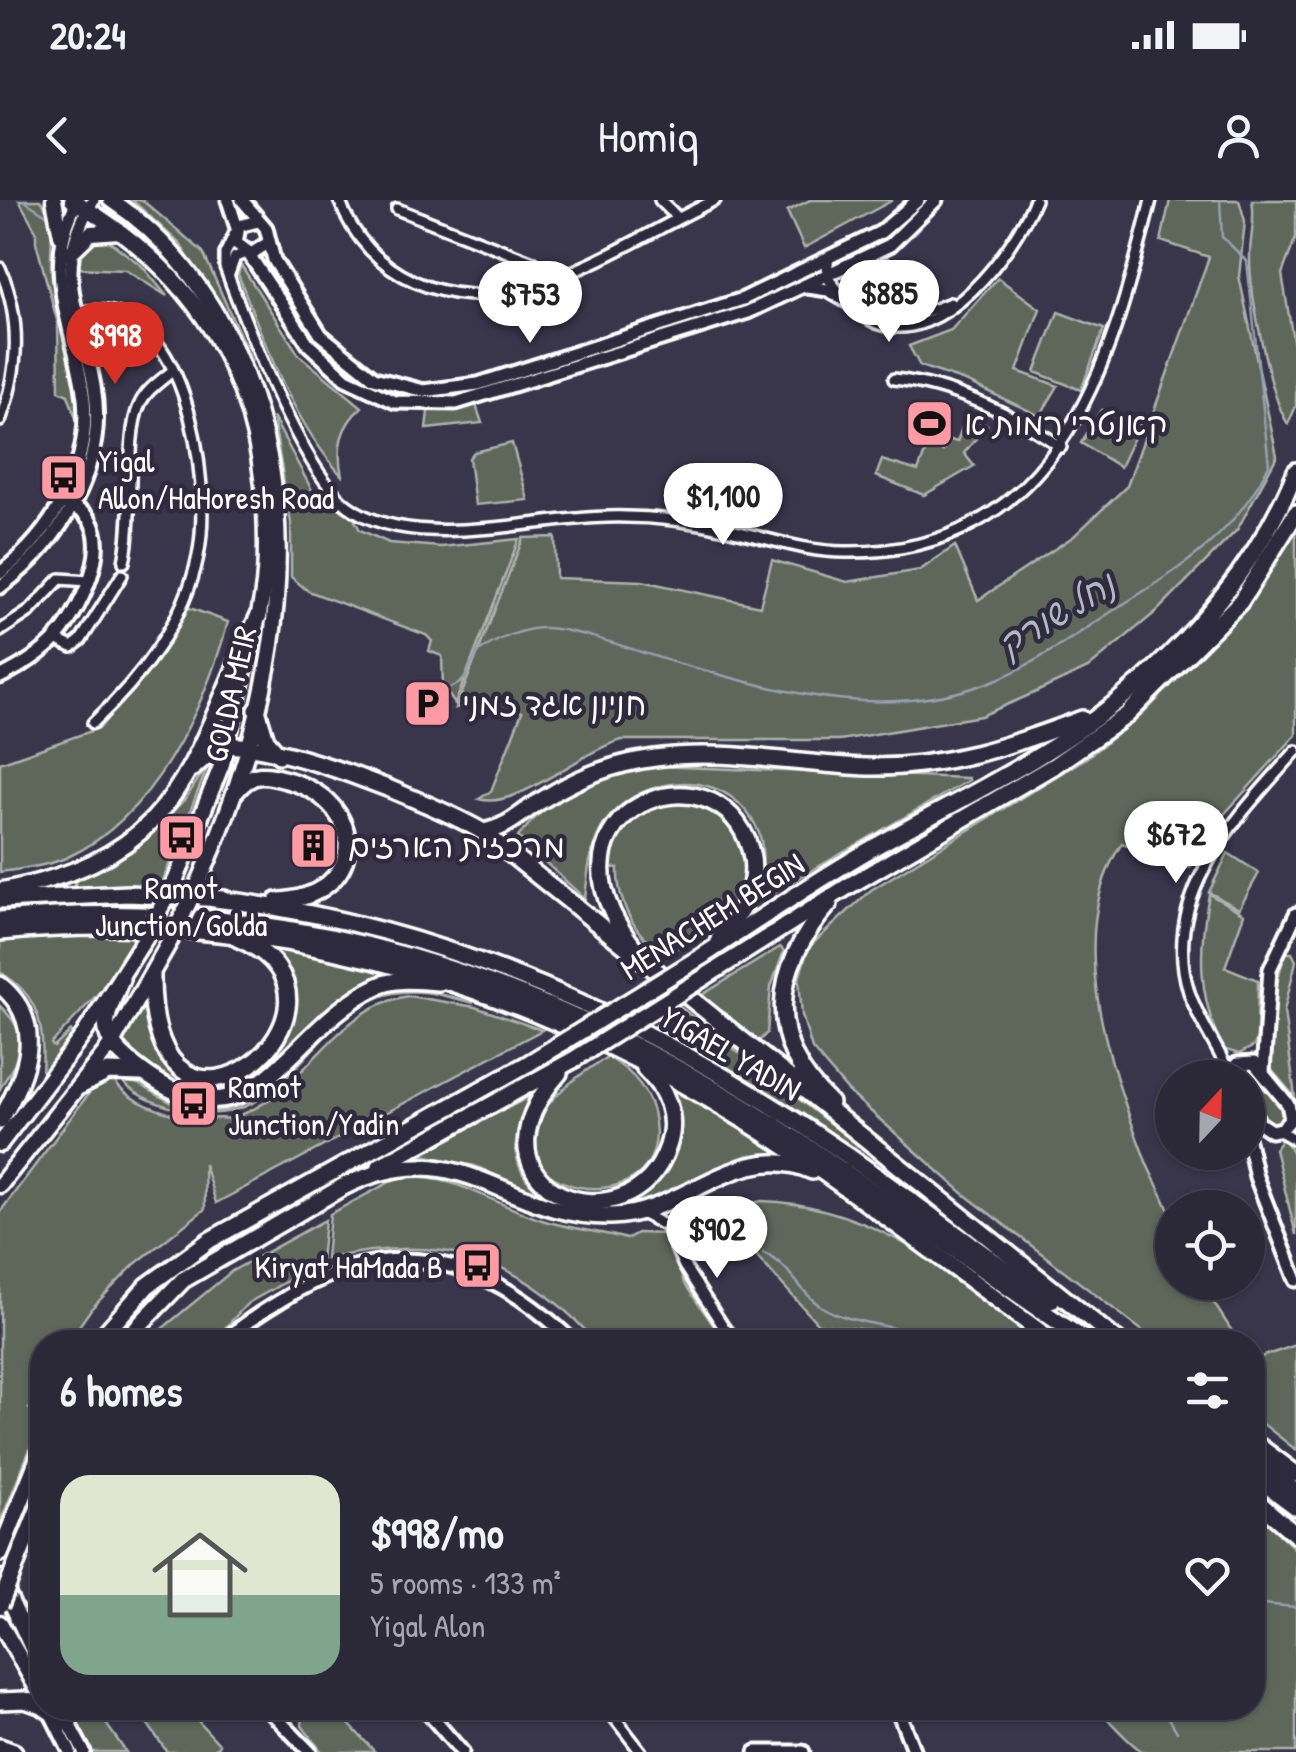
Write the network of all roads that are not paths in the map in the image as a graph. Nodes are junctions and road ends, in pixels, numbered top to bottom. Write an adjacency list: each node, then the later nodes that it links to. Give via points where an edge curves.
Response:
1 (54, 200): 20 (main road)
2 (111, 200): 15 (main road, GOLDA MEIR)
3 (122, 200): 15 (main road)
4 (228, 200): 18 (street)
5 (242, 200): 17 (street)
6 (339, 200): 29 (street, via 368,252 419,284 484,294)
7 (660, 200): 16 (street)
8 (716, 200): 16 (street)
9 (918, 200): 25 (street, via 881,232)
10 (936, 200): 24 (street, via 911,227)
11 (1035, 200): 31 (street, via 1009,248)
12 (1151, 200): 37 (street, via 1108,357)
13 (82, 202): 19 (main road, GOLDA MEIR); 20 (street); 23 (street)
14 (397, 209): 29 (street, via 533,262)
15 (133, 216): 51 (main road, GOLDA MEIR, via 178,258 211,305 263,421 277,503 280,581)
16 (678, 218): 29 (street)
17 (258, 221): 18 (street); 21 (street, via 268,230)
18 (236, 230): 22 (street, via 236,244); 28 (street, via 225,254)
19 (121, 232): 23 (main road, via 91,233); 46 (main road, GOLDA MEIR, via 201,310 248,406 260,454 266,535)
20 (62, 235): 33 (street, via 58,264)
21 (268, 243): 22 (street); 25 (street, via 310,320 334,349 374,378 424,390 478,384 712,309)
22 (247, 253): 28 (street, via 232,260); 30 (street, via 309,345 346,379 395,402 424,406 502,392 717,323)
23 (69, 254): 33 (street)
24 (867, 256): 27 (street); 31 (street, via 854,283 876,311 920,314)
25 (829, 258): 27 (street)
26 (0, 268): 36 (street, via 18,342)
27 (826, 276): 30 (street); 32 (street)
28 (229, 277): 37 (street, via 320,478 348,506 388,525 442,529 634,517 808,549 884,550 922,542 997,508)
29 (549, 280)
30 (804, 287): 32 (street)
31 (966, 296): 32 (street, via 938,316 904,326 874,321)
32 (847, 301)
33 (75, 316): 34 (street, via 109,313 138,320); 39 (street, via 85,411)
34 (171, 372): 41 (street, via 148,391 136,418); 52 (street, via 199,446 204,505 198,556 182,604 153,654)
35 (894, 379): 37 (street, via 950,392)
36 (0, 421)
37 (1061, 447)
38 (1296, 471): 50 (highway, MENACHEM BEGIN, via 1241,570)
39 (68, 508): 42 (street); 44 (street, via 96,545); 45 (street, via 45,548)
40 (1296, 512): 60 (highway, MENACHEM BEGIN, via 1240,602 1127,715 1056,765)
41 (124, 562)
42 (0, 573)
43 (122, 575): 48 (street, via 81,640 72,647)
44 (89, 581): 47 (street, via 60,579 30,612); 48 (street)
45 (0, 586)
46 (259, 615): 53 (main road, GOLDA MEIR); 57 (highway)
47 (0, 631)
48 (55, 639): 49 (street)
49 (0, 678)
50 (1113, 706): 59 (highway, via 1004,748 944,762 866,766 659,757 584,777 513,823); 70 (highway, MENACHEM BEGIN)
51 (256, 710): 54 (main road, GOLDA MEIR); 56 (highway)
52 (93, 723)
53 (227, 744): 54 (highway); 57 (highway); 73 (main road, GOLDA MEIR, bridge, via 176,879)
54 (249, 746): 56 (highway); 58 (main road, GOLDA MEIR)
55 (1296, 751): 78 (street, via 1221,838 1193,897 1187,983)
56 (279, 755): 59 (highway, via 410,795)
57 (193, 768): 61 (highway, via 148,827 115,852 58,879)
58 (236, 791): 62 (highway, via 262,774 318,790 340,813 347,851 334,879 307,896); 72 (main road, GOLDA MEIR, bridge)
59 (483, 832): 71 (highway)
60 (847, 887): 85 (highway, MENACHEM BEGIN, bridge); 95 (highway, via 794,952 786,976 785,1028 811,1083)
61 (0, 891)
62 (214, 899): 63 (highway, via 130,894); 111 (highway, YIGAEL YADIN, via 296,909 396,934 581,1004 800,1124)
63 (0, 900)
64 (1296, 914): 68 (street)
65 (0, 920): 110 (highway, YIGAEL YADIN, via 121,913 268,922 425,960 521,994 629,1043 817,1152)
66 (0, 932): 67 (highway, via 117,928)
67 (223, 934): 72 (highway, via 270,958 283,980 286,1007 279,1032 250,1067 211,1078 170,1059 156,1027); 74 (highway, via 336,948)
68 (1284, 934): 69 (street); 76 (street, via 1270,969)
69 (1296, 942)
70 (704, 955): 71 (highway, via 746,900 753,871 749,845 734,819 711,801 680,794 650,800 612,832 600,882 611,915); 104 (highway, MENACHEM BEGIN, bridge, via 529,1063 210,1240 147,1286)
71 (654, 972): 95 (highway)
72 (152, 975): 77 (main road, GOLDA MEIR)
73 (121, 979): 77 (highway, via 106,1024); 93 (main road, GOLDA MEIR)
74 (457, 983): 79 (highway); 84 (highway, via 402,980 378,986 340,1011 268,1080 234,1098 186,1096)
75 (0, 985): 89 (highway, via 24,1015 30,1043 24,1078)
76 (1264, 1042): 82 (street); 83 (street)
77 (111, 1045): 84 (highway); 87 (main road, GOLDA MEIR)
78 (1218, 1052): 80 (street); 81 (street)
79 (630, 1057): 85 (highway, via 663,1091 670,1140 645,1182 614,1200 564,1198 542,1184 526,1161 526,1127); 99 (highway, via 728,1110)
80 (1222, 1060)
81 (1238, 1060)
82 (1245, 1060)
83 (1263, 1060)
84 (143, 1073): 87 (highway, via 108,1072)
85 (553, 1075): 97 (highway)
86 (1265, 1076): 88 (street, via 1288,1104)
87 (80, 1086): 96 (main road, GOLDA MEIR)
88 (1291, 1119): 91 (street); 92 (street)
89 (0, 1121)
90 (1265, 1126): 91 (street)
91 (1274, 1131): 92 (street); 102 (street, via 1259,1139 1256,1152)
92 (1296, 1137)
93 (0, 1144)
94 (1254, 1170): 103 (street)
95 (910, 1178): 112 (highway)
96 (0, 1185)
97 (341, 1188): 100 (highway, via 376,1173 431,1166 568,1211); 105 (highway, via 196,1272)
98 (683, 1197): 99 (highway, via 736,1169 782,1162 822,1176); 100 (highway); 101 (street)
99 (873, 1208): 109 (highway)
100 (639, 1213): 101 (street, via 660,1219)
101 (671, 1234): 108 (street)
102 (1296, 1260)
103 (1296, 1280)
104 (108, 1330)
105 (134, 1330)
106 (238, 1330): 107 (street, via 315,1280 366,1262 415,1259 510,1289)
107 (559, 1330)
108 (726, 1330)
109 (1038, 1330)
110 (1071, 1330)
111 (1100, 1330)
112 (1102, 1330)
113 (1265, 1451): 115 (highway)
114 (1265, 1467): 118 (highway)
115 (1296, 1474)
116 (30, 1478): 124 (highway)
117 (1265, 1483): 119 (highway)
118 (1296, 1492)
119 (1296, 1506)
120 (1265, 1508): 121 (highway)
121 (1290, 1529)
122 (30, 1530): 125 (highway)
123 (30, 1551): 125 (highway)
124 (0, 1553)
125 (18, 1559): 127 (highway, bridge)
126 (0, 1578): 128 (main road)
127 (0, 1604)
128 (18, 1619): 130 (highway); 131 (main road)
129 (0, 1623): 132 (main road)
130 (30, 1630)
131 (30, 1644)
132 (30, 1675)
133 (0, 1701): 134 (highway)
134 (30, 1701)
135 (55, 1720): 144 (street)
136 (65, 1720): 141 (highway)
137 (279, 1720): 146 (street)
138 (434, 1720): 147 (street)
139 (616, 1720): 148 (street)
140 (902, 1720): 151 (street)
141 (70, 1724): 145 (street)
142 (0, 1747): 143 (highway)
143 (14, 1752)
144 (70, 1752)
145 (84, 1752)
146 (310, 1752)
147 (462, 1752)
148 (641, 1752)
149 (756, 1752): 150 (street)
150 (803, 1752)
151 (914, 1752)

